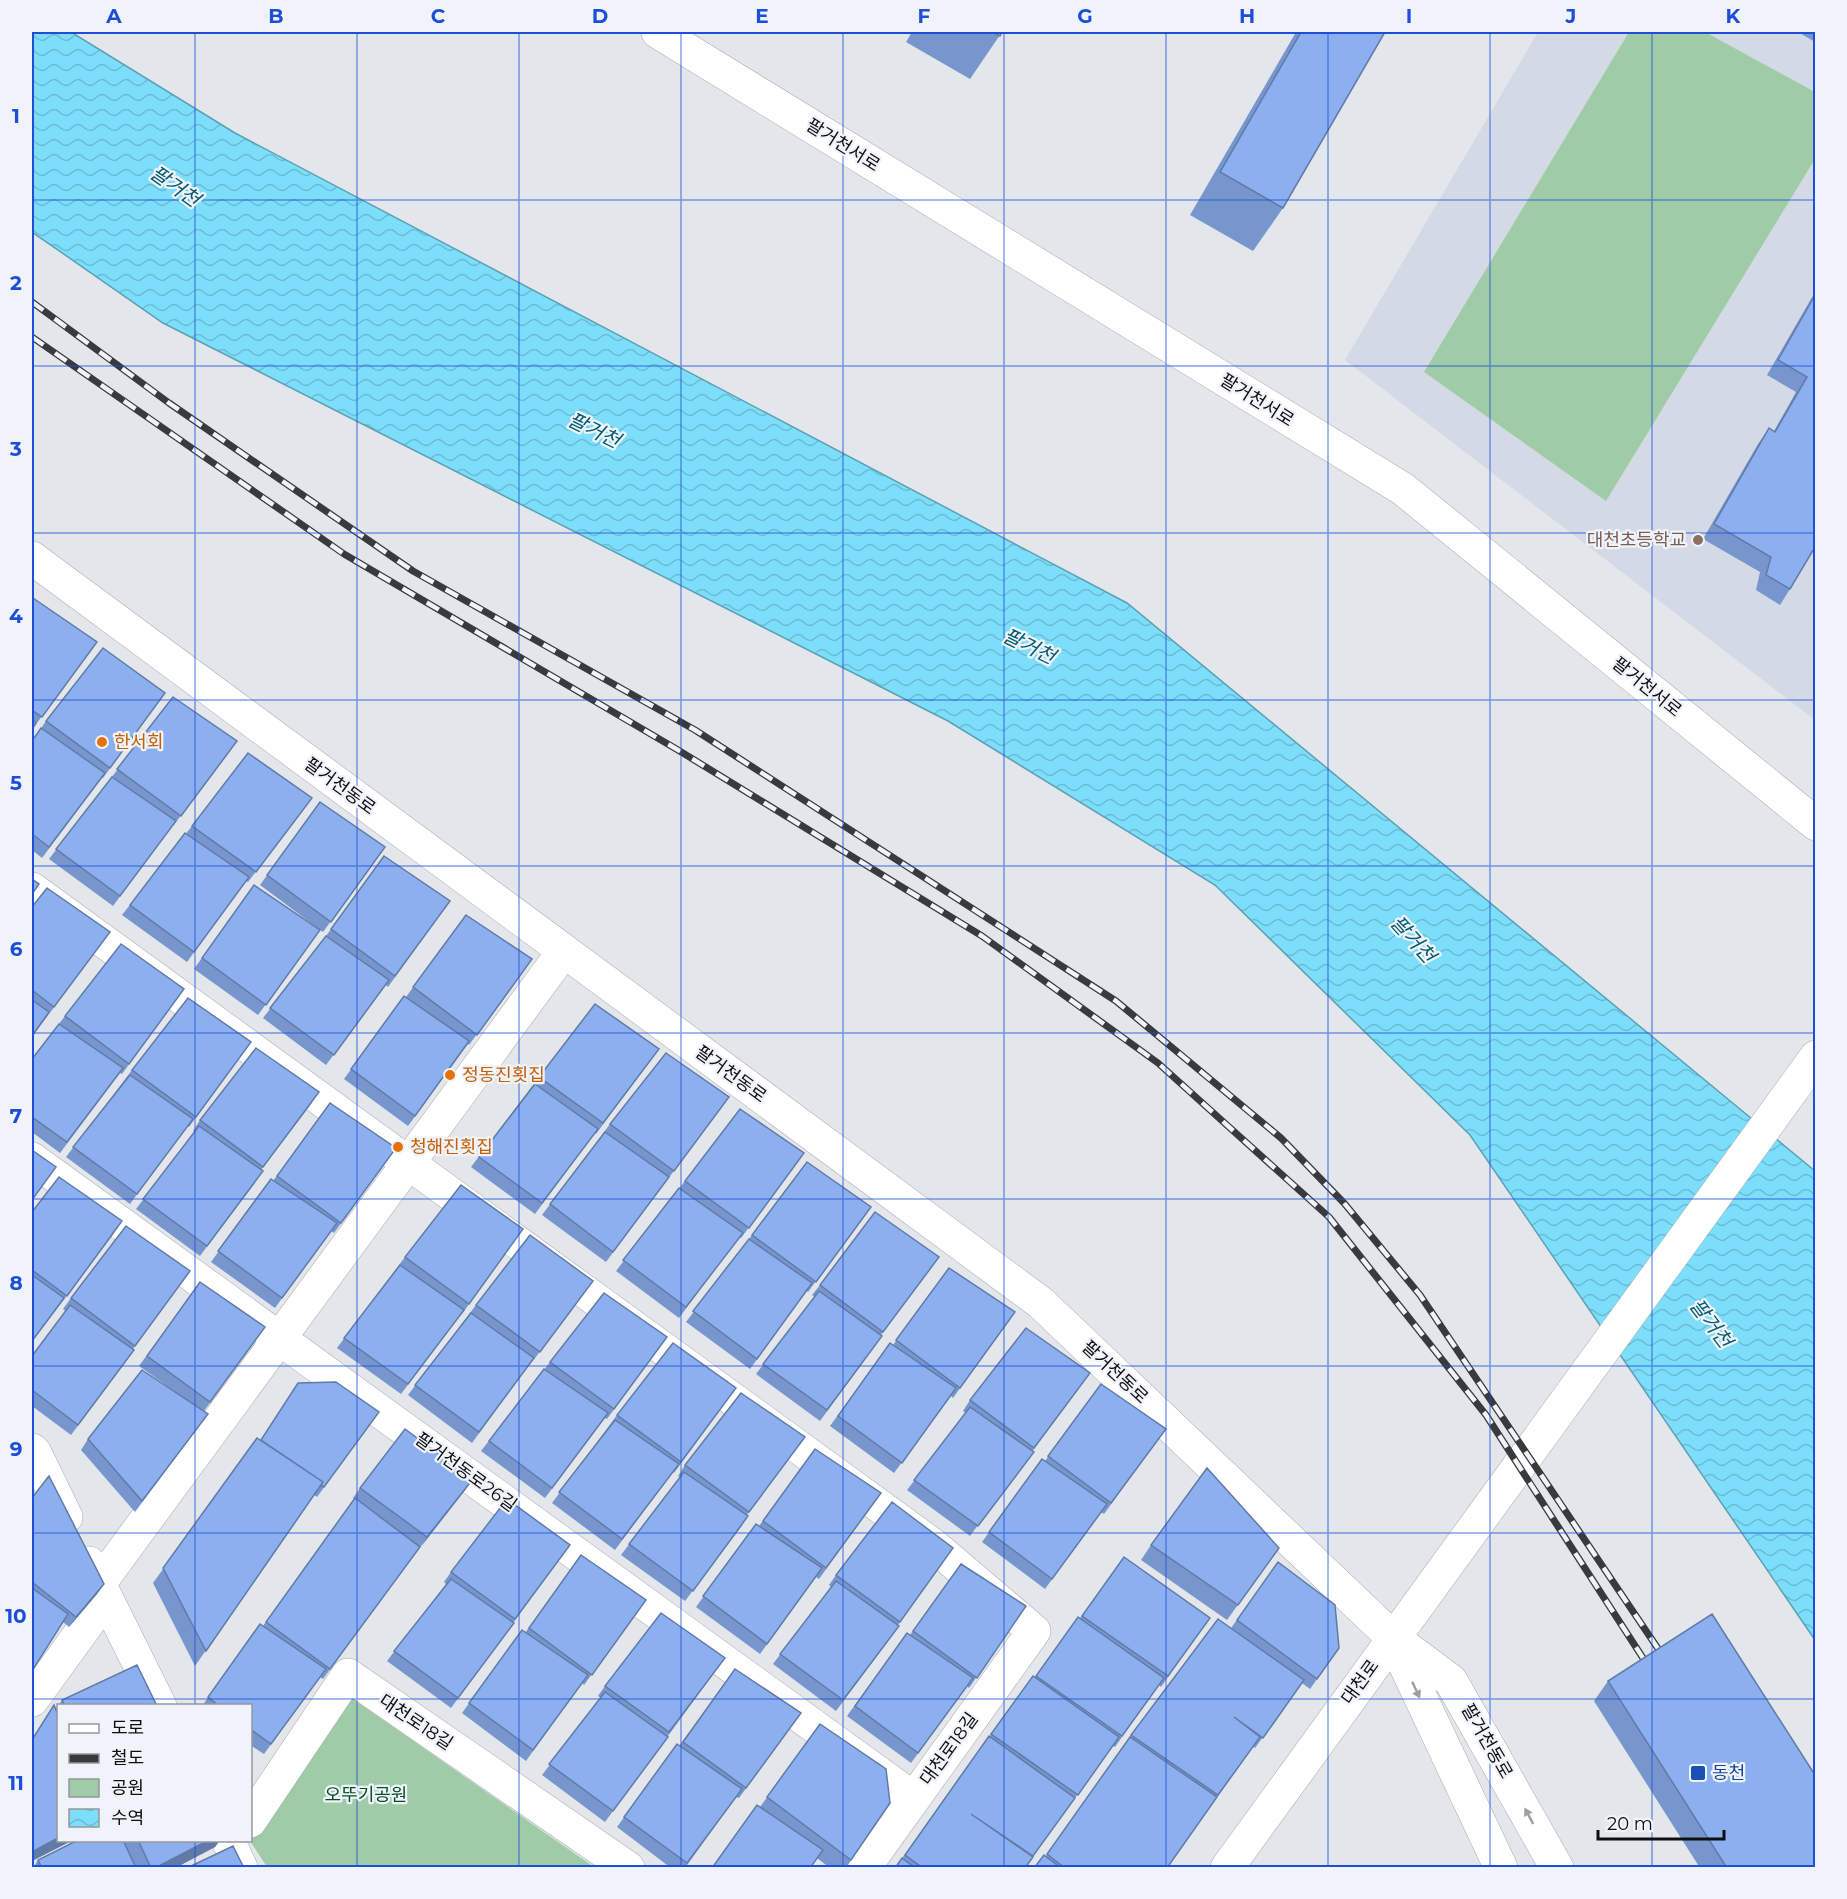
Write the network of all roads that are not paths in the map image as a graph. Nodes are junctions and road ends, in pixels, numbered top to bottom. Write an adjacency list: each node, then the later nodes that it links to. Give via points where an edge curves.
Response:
1 (658, 32): 3 (main road, 팔거천서로, via 1403,489)
2 (32, 558): 5 (main road, 팔거천동로)
3 (1815, 824)
4 (32, 889): 8 (main road)
5 (564, 951): 8 (main road); 12 (main road, 팔거천동로, via 1041,1303)
6 (1815, 1057): 12 (main road, 대천로)
7 (32, 1159): 9 (main road, 팔거천동로26길)
8 (409, 1162): 9 (main road); 15 (main road, 대천로18길, via 933,1545 1034,1631)
9 (281, 1337): 11 (main road); 15 (main road, 팔거천동로26길)
10 (32, 1450): 11 (main road)
11 (102, 1591): 13 (main road); 14 (main road)
12 (1392, 1637): 19 (main road, 대천로); 20 (main road, 팔거천동로, one-way to 20); 21 (main road, 팔거천동로, one-way to 12, via 1451,1681)
13 (32, 1700)
14 (159, 1704)
15 (913, 1798): 18 (main road, 대천로18길)
16 (252, 1818): 17 (main road, 대천로18길, via 348,1676)
17 (628, 1868)
18 (864, 1868)
19 (1227, 1868)
20 (1501, 1868)
21 (1557, 1868)

